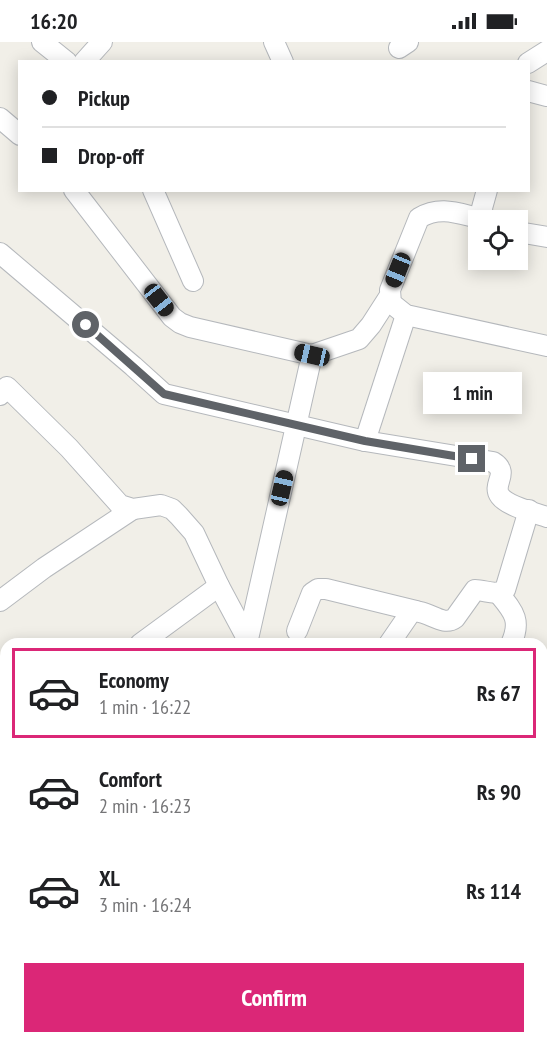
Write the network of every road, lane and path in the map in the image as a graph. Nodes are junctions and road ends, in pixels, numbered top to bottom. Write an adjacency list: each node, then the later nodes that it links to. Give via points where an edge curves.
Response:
1 (42, 42): 5 (street)
2 (102, 42): 6 (street)
3 (274, 42): 7 (street)
4 (547, 51): 8 (street)
5 (64, 60)
6 (86, 60)
7 (282, 60)
8 (530, 62)
9 (530, 92): 10 (street)
10 (547, 96)
11 (0, 118): 12 (street)
12 (18, 133)
13 (76, 192): 25 (street, via 180,323)
14 (154, 192): 21 (street)
15 (486, 192): 16 (street)
16 (482, 210)
17 (468, 217): 22 (street, via 439,210 419,218)
18 (528, 234): 19 (street)
19 (547, 237)
20 (0, 254): 27 (street, via 164,394)
21 (193, 281)
22 (389, 297): 23 (street); 25 (street, via 359,339)
23 (406, 315): 24 (street); 28 (street)
24 (547, 346)
25 (312, 355): 27 (street)
26 (2, 388): 29 (street, via 69,448 112,498)
27 (297, 424): 28 (street); 38 (street)
28 (365, 441): 30 (street, via 493,462 502,472 500,497)
29 (133, 509): 31 (street, via 161,505 172,509 195,533); 33 (street)
30 (538, 514): 32 (street, via 505,590)
31 (219, 586): 36 (street); 37 (street)
32 (499, 594): 34 (street, via 475,590 451,621); 40 (street, via 515,615)
33 (0, 602)
34 (416, 611): 35 (street, via 318,589 312,592); 39 (street, via 411,612)
35 (297, 631)
36 (148, 638)
37 (247, 638)
38 (250, 638)
39 (393, 638)
40 (514, 638)

